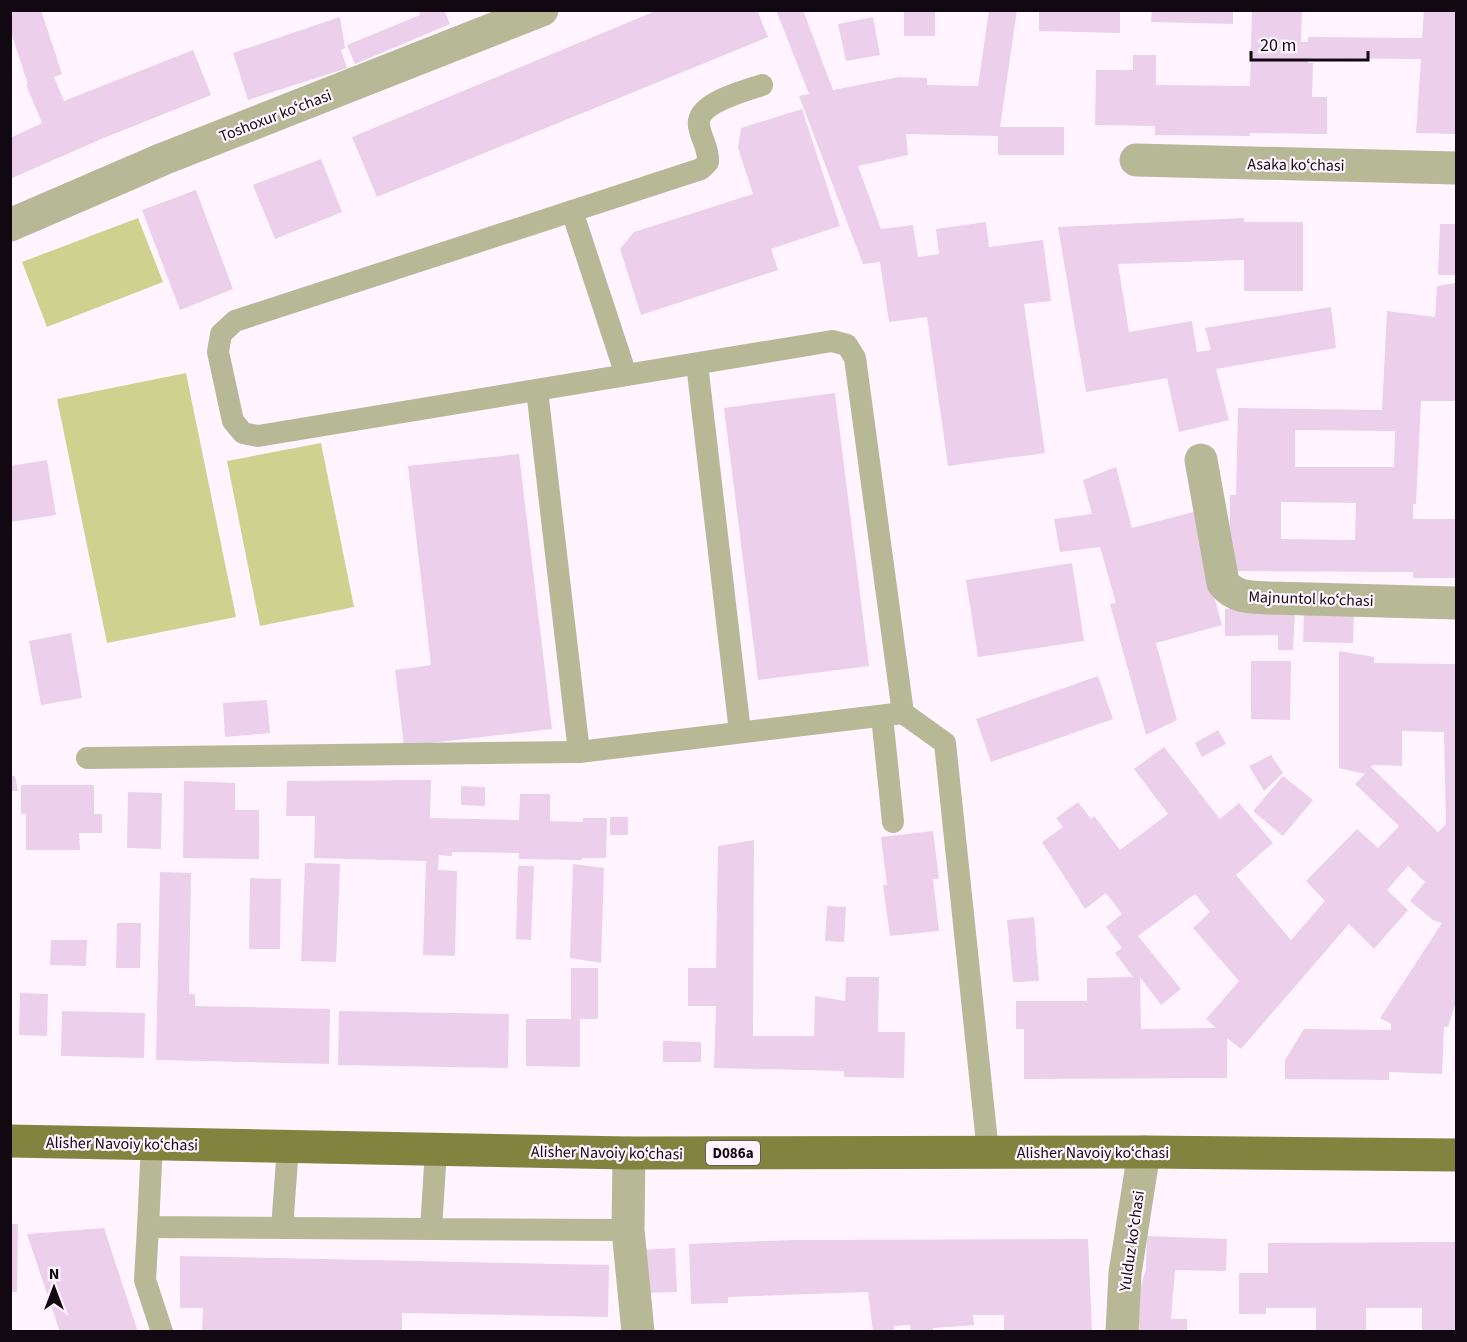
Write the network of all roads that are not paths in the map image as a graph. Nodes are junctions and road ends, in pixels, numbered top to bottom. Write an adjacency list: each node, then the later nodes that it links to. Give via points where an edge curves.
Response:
1 (542, 10): 6 (street, Toshoxur koʻchasi, via 163,159)
2 (762, 85): 5 (lane, via 707,107 699,116 709,152 708,162 701,169)
3 (1136, 160): 4 (street, Asaka koʻchasi)
4 (1456, 168)
5 (572, 211): 8 (lane); 9 (lane, via 235,321 221,334 218,352 234,421 243,433 258,436)
6 (10, 225)
7 (697, 363): 8 (lane); 12 (lane, via 832,341 847,345 855,358); 13 (lane)
8 (626, 375): 9 (lane)
9 (537, 390): 14 (lane)
10 (1201, 460): 11 (street, Majnuntol koʻchasi, via 1223,583 1231,592 1272,598)
11 (1456, 603)
12 (893, 715): 13 (lane); 16 (lane); 21 (lane, via 945,743)
13 (740, 732): 14 (lane)
14 (579, 752): 15 (lane)
15 (87, 758)
16 (893, 822)
17 (10, 1141): 18 (main road, Alisher Navoiy koʻchasi / D086a)
18 (152, 1143): 19 (main road, Alisher Navoiy koʻchasi / D086a); 25 (lane)
19 (288, 1147): 20 (main road, Alisher Navoiy koʻchasi / D086a); 26 (lane)
20 (436, 1150): 23 (main road, Alisher Navoiy koʻchasi / D086a); 27 (lane)
21 (988, 1152): 22 (main road, Alisher Navoiy koʻchasi / D086a); 23 (main road, Alisher Navoiy koʻchasi / D086a)
22 (1144, 1152): 24 (main road, Alisher Navoiy koʻchasi / D086a); 31 (street, Yulduz koʻchasi, via 1125,1273)
23 (629, 1153): 28 (street)
24 (1456, 1155)
25 (148, 1227): 26 (lane); 29 (lane, via 145,1280)
26 (282, 1228): 27 (lane)
27 (431, 1229): 28 (lane)
28 (628, 1230): 30 (street)
29 (162, 1332)
30 (638, 1332)
31 (1122, 1332)

